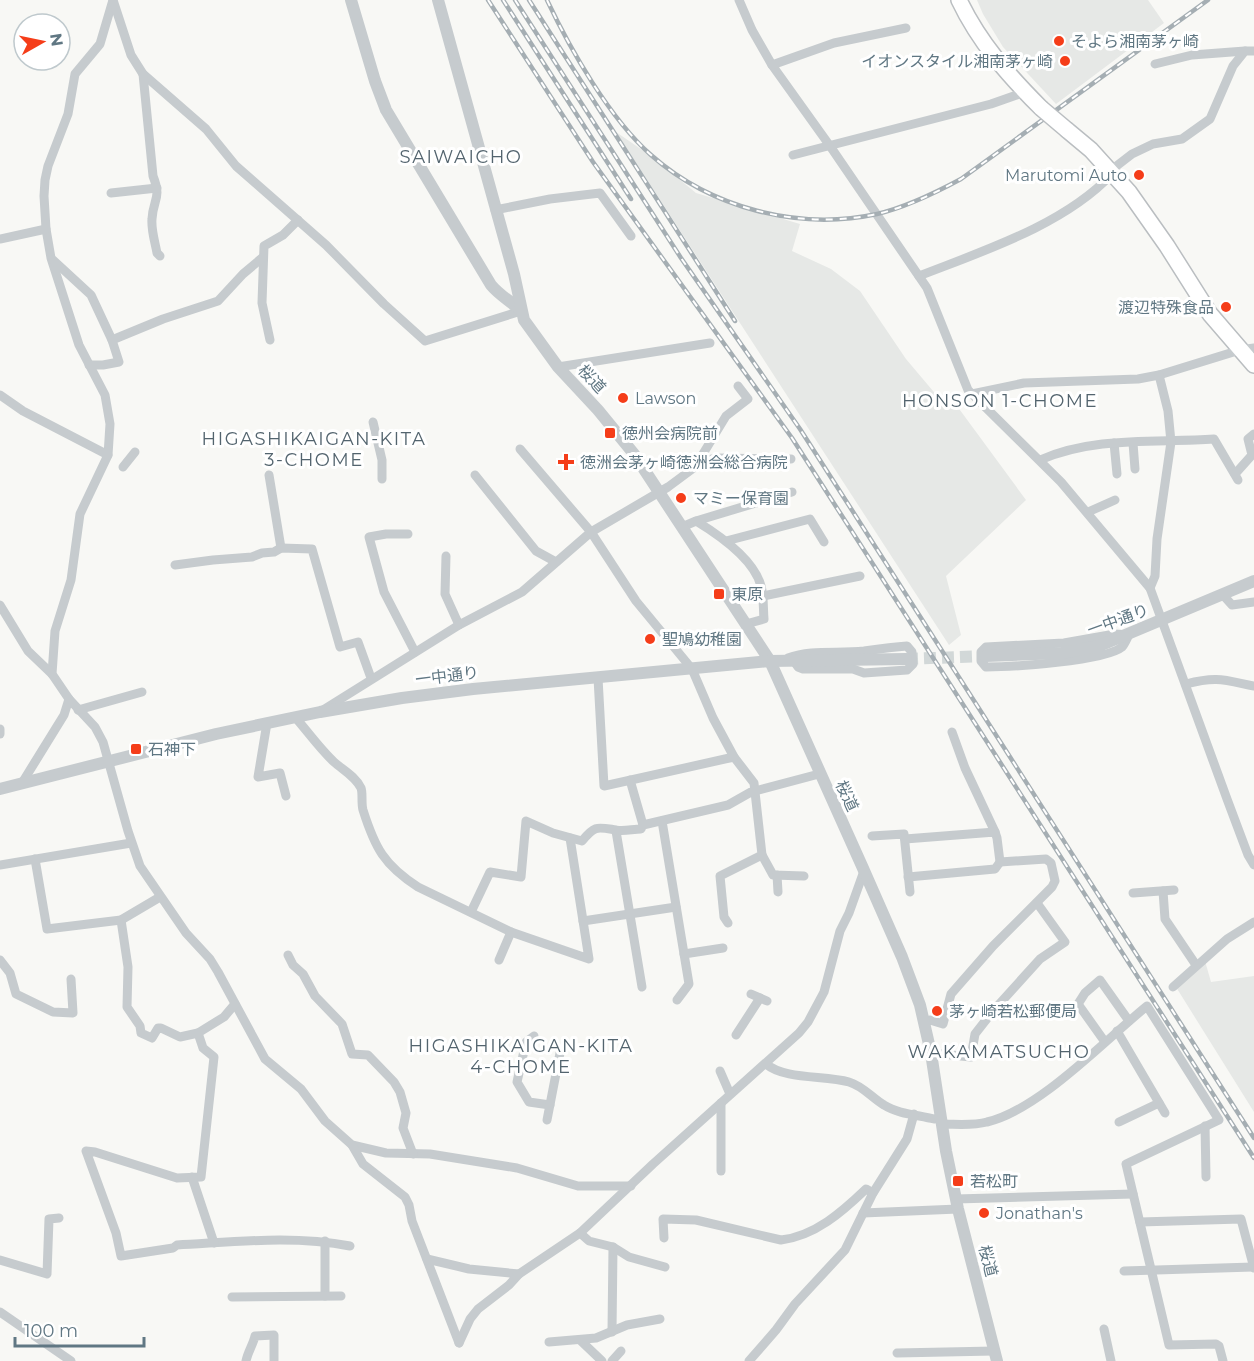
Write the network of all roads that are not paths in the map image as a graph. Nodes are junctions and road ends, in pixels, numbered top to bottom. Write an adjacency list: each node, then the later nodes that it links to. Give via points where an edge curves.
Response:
1 (113, 0): 10 (street, via 131,55); 19 (street, via 100,44 75,74 68,114 48,166 44,196)
2 (351, 0): 26 (street, via 375,81 393,124 491,285)
3 (438, 0): 17 (street)
4 (739, 0): 9 (street)
5 (959, 0): 11 (highway, via 993,57)
6 (906, 28): 9 (street, via 834,43)
7 (1250, 51): 8 (street, via 1192,55); 14 (street, via 1233,66 1210,119 1182,139 1153,144 1132,154)
8 (1155, 64)
9 (772, 65): 12 (street)
10 (143, 74): 15 (street); 18 (street, via 207,129 236,166)
11 (1025, 92): 12 (street); 14 (highway, bridge)
12 (830, 146): 13 (street); 25 (street)
13 (794, 155)
14 (1111, 172): 25 (street, via 1051,221); 30 (highway, via 1142,210 1210,314)
15 (157, 188): 16 (street); 22 (street, via 152,222)
16 (111, 193)
17 (495, 210): 20 (street, via 600,193); 26 (street)
18 (298, 220): 24 (street, via 264,246); 26 (street, via 425,341)
19 (46, 229): 21 (street); 23 (street)
20 (631, 236)
21 (0, 239)
22 (160, 256)
23 (51, 258): 27 (street, via 91,295); 31 (street)
24 (262, 258): 27 (street, via 218,302); 28 (street, via 262,303)
25 (919, 276): 36 (street)
26 (521, 311): 33 (street, 桜道)
27 (112, 340): 31 (street, via 119,362)
28 (270, 340)
29 (710, 343): 33 (street)
30 (1247, 349): 32 (highway); 34 (street)
31 (88, 364): 45 (street, via 108,406)
32 (1254, 365)
33 (558, 367): 55 (street, 桜道, via 616,432)
34 (1160, 375): 36 (street, via 1120,381 1024,382); 40 (street)
35 (738, 386): 48 (street, via 748,399 726,416)
36 (972, 394): 47 (street)
37 (0, 395): 45 (street)
38 (373, 422): 54 (street)
39 (1254, 434): 40 (street, via 1248,439 1252,455 1236,477 1214,439)
40 (1171, 442): 42 (street); 71 (street, via 1155,576)
41 (1114, 443): 42 (street); 47 (street, via 1080,447); 51 (street)
42 (1133, 443): 50 (street)
43 (520, 448): 61 (street)
44 (135, 452): 49 (street)
45 (108, 455): 85 (street, via 80,514 71,580 55,631)
46 (791, 459): 48 (street, via 717,458)
47 (1040, 460): 58 (street)
48 (699, 462): 55 (street)
49 (123, 467)
50 (1135, 469)
51 (1117, 474)
52 (269, 475): 65 (street)
53 (476, 475): 67 (street, via 536,551)
54 (382, 478)
55 (659, 492): 60 (street, 桜道); 61 (street)
56 (792, 492): 59 (street)
57 (1115, 500): 58 (street)
58 (1088, 512): 71 (street)
59 (696, 521): 60 (street); 63 (street)
60 (682, 527): 77 (street, 桜道)
61 (591, 532): 67 (street); 84 (street, via 636,601)
62 (408, 534): 80 (street, via 369,537 384,592)
63 (726, 540): 64 (street, via 810,519); 73 (street, via 758,577)
64 (824, 542)
65 (281, 548): 68 (street, via 252,557); 86 (street, via 312,549 340,647 358,642)
66 (446, 556): 78 (street, via 445,594)
67 (556, 562): 78 (street, via 522,592)
68 (175, 565)
69 (860, 576): 73 (street)
70 (1254, 581): 72 (street, 一中通り)
71 (1150, 588): 76 (street)
72 (1223, 595): 74 (street, via 1232,605); 76 (street, 一中通り)
73 (763, 596): 77 (street, via 764,619)
74 (1254, 602)
75 (0, 605): 85 (street, via 23,643)
76 (1163, 621): 79 (street, 一中通り); 88 (street)
77 (746, 624): 83 (street, 桜道)
78 (459, 625): 80 (street)
79 (1129, 635): 79 (street, via 1122,647 1082,658 1028,666 986,667 981,661 981,652 986,647 1064,644); 81 (street, 一中通り, via 1062,653)
80 (415, 652): 86 (street)
81 (986, 656)
82 (906, 658): 83 (street, 一中通り)
83 (782, 660): 83 (street, via 802,653 907,646 913,664 907,670 864,673 853,669 803,669); 84 (street, 一中通り); 99 (street, 桜道)
84 (692, 669): 87 (street, 一中通り); 97 (street)
85 (52, 674): 91 (street)
86 (371, 678): 93 (street)
87 (597, 678): 93 (street, 一中通り, via 451,691); 100 (street, via 604,786)
88 (1186, 684): 89 (street, via 1218,678); 117 (street)
89 (1254, 686)
90 (142, 692): 92 (street)
91 (69, 699): 92 (street); 101 (street, via 64,715)
92 (78, 710): 98 (street, via 95,727)
93 (320, 712): 94 (street, 一中通り)
94 (295, 717): 95 (street, 一中通り); 130 (street, via 362,789 362,807 386,862 418,887)
95 (267, 723): 98 (street, 一中通り); 104 (street, via 258,777 280,773)
96 (952, 732): 108 (street)
97 (734, 757): 100 (street); 103 (street)
98 (110, 760): 101 (street, 一中通り); 112 (street)
99 (819, 774): 103 (street); 118 (street, 桜道)
100 (630, 780): 106 (street)
101 (22, 783): 102 (street, 一中通り)
102 (0, 789)
103 (757, 791): 105 (street, via 728,805); 113 (street)
104 (286, 796)
105 (662, 821): 106 (street); 129 (street)
106 (644, 825): 107 (street, via 641,829)
107 (616, 831): 110 (street, via 603,826 591,830 582,841); 131 (street)
108 (994, 832): 111 (street); 115 (street)
109 (872, 836): 111 (street, via 904,834)
110 (570, 838): 130 (street, via 526,821 521,877 490,872); 133 (street)
111 (905, 839): 121 (street)
112 (131, 843): 114 (street); 127 (street)
113 (762, 855): 119 (street, via 773,875); 135 (street, via 720,876)
114 (35, 859): 116 (street); 132 (street, via 47,929)
115 (1000, 862): 121 (street, via 995,869); 128 (street, via 1051,862 1055,881)
116 (0, 865)
117 (1254, 865)
118 (864, 871): 150 (street, 桜道, via 913,983); 158 (street, via 840,931 824,992 808,1022)
119 (777, 875): 120 (street); 124 (street)
120 (804, 876)
121 (908, 876): 125 (street)
122 (1174, 890): 123 (street)
123 (1163, 891): 126 (street); 142 (street, via 1165,920)
124 (778, 892)
125 (910, 892)
126 (1133, 893)
127 (160, 897): 132 (street); 148 (street, via 210,959)
128 (1037, 903): 150 (street, via 951,994 943,1024); 157 (street, via 1065,942 1040,959 993,1011 975,1034 971,1057)
129 (676, 906): 131 (street); 138 (street)
130 (471, 912): 136 (street)
131 (630, 914): 133 (street); 144 (street)
132 (121, 920): 152 (street, via 128,968 128,1006 141,1033 152,1038 158,1028 180,1037)
133 (583, 921): 136 (street, via 589,959)
134 (1254, 922): 142 (street)
135 (728, 923)
136 (511, 932): 141 (street)
137 (723, 948): 138 (street)
138 (684, 954): 147 (street, via 689,984)
139 (288, 955): 171 (street, via 315,996 342,1024 352,1054 368,1055 394,1082 406,1113 403,1128)
140 (0, 960): 143 (street, via 10,973 16,994 52,1012 73,1013)
141 (499, 960)
142 (1196, 965): 145 (street)
143 (71, 978)
144 (642, 987)
145 (1173, 987)
146 (751, 994): 153 (street, via 763,999)
147 (677, 1000)
148 (235, 1004): 152 (street, via 224,1017); 170 (street, via 265,1059 301,1089 325,1121)
149 (1129, 1020): 151 (street); 155 (street, via 1100,980 1085,993 1078,1004); 169 (street, via 1147,1006 1219,1120)
150 (925, 1022): 157 (street, 桜道)
151 (1117, 1032): 155 (street); 162 (street)
152 (198, 1033): 173 (street, via 203,1048 214,1057 201,1177)
153 (736, 1035)
154 (534, 1036): 163 (street, via 526,1042 517,1082 530,1102)
155 (1105, 1042): 167 (street, via 1038,1097 999,1119 973,1125)
156 (560, 1053): 163 (street)
157 (931, 1053): 167 (street, 桜道)
158 (766, 1064): 160 (street); 165 (street, via 792,1074 852,1082 889,1108)
159 (720, 1071): 160 (street)
160 (730, 1094): 161 (street)
161 (721, 1103): 172 (street); 175 (street)
162 (1159, 1103): 164 (street); 168 (street)
163 (550, 1105): 166 (street)
164 (1165, 1113)
165 (914, 1114): 167 (street); 176 (street, via 907,1139)
166 (547, 1120)
167 (941, 1121): 178 (street, 桜道)
168 (1119, 1122)
169 (1205, 1126): 174 (street); 177 (street, via 1126,1164)
170 (352, 1145): 171 (street); 188 (street, via 363,1164 405,1197)
171 (413, 1154): 175 (street, via 517,1168 578,1186)
172 (721, 1171)
173 (192, 1177): 185 (street); 185 (street, via 177,1178 86,1151 121,1256 177,1245)
174 (1206, 1177)
175 (632, 1186): 182 (street)
176 (873, 1193): 179 (street); 183 (street, via 866,1189 836,1216 791,1239 685,1219 663,1219)
177 (1133, 1194): 178 (street); 181 (street)
178 (957, 1204): 179 (street); 206 (street, 桜道)
179 (863, 1213): 212 (street, via 845,1250)
180 (58, 1218): 189 (street, via 49,1219 47,1274)
181 (1140, 1222): 191 (street, via 1241,1219); 192 (street)
182 (580, 1233): 187 (street, via 589,1241); 194 (street)
183 (664, 1238)
184 (325, 1241): 185 (street); 186 (street); 195 (street)
185 (214, 1243)
186 (350, 1246)
187 (614, 1247): 190 (street, via 629,1257); 201 (street)
188 (427, 1259): 194 (street); 194 (street, via 459,1343 474,1314)
189 (0, 1260)
190 (665, 1266)
191 (1254, 1268): 192 (street)
192 (1151, 1270): 193 (street); 214 (street, via 1169,1345 1216,1344)
193 (1124, 1271)
194 (519, 1274)
195 (325, 1296): 196 (street); 197 (street)
196 (341, 1296)
197 (232, 1297)
198 (0, 1312): 207 (street)
199 (660, 1319): 201 (street)
200 (1104, 1329): 213 (street)
201 (612, 1332): 202 (street)
202 (580, 1340): 203 (street); 210 (street)
203 (549, 1342)
204 (621, 1352): 211 (street)
205 (897, 1353): 206 (street)
206 (996, 1356)
207 (71, 1361)
208 (246, 1361): 209 (street, via 255,1335 274,1335)
209 (274, 1361)
210 (602, 1361)
211 (612, 1361)
212 (749, 1361)
213 (1111, 1361)
214 (1222, 1361)

